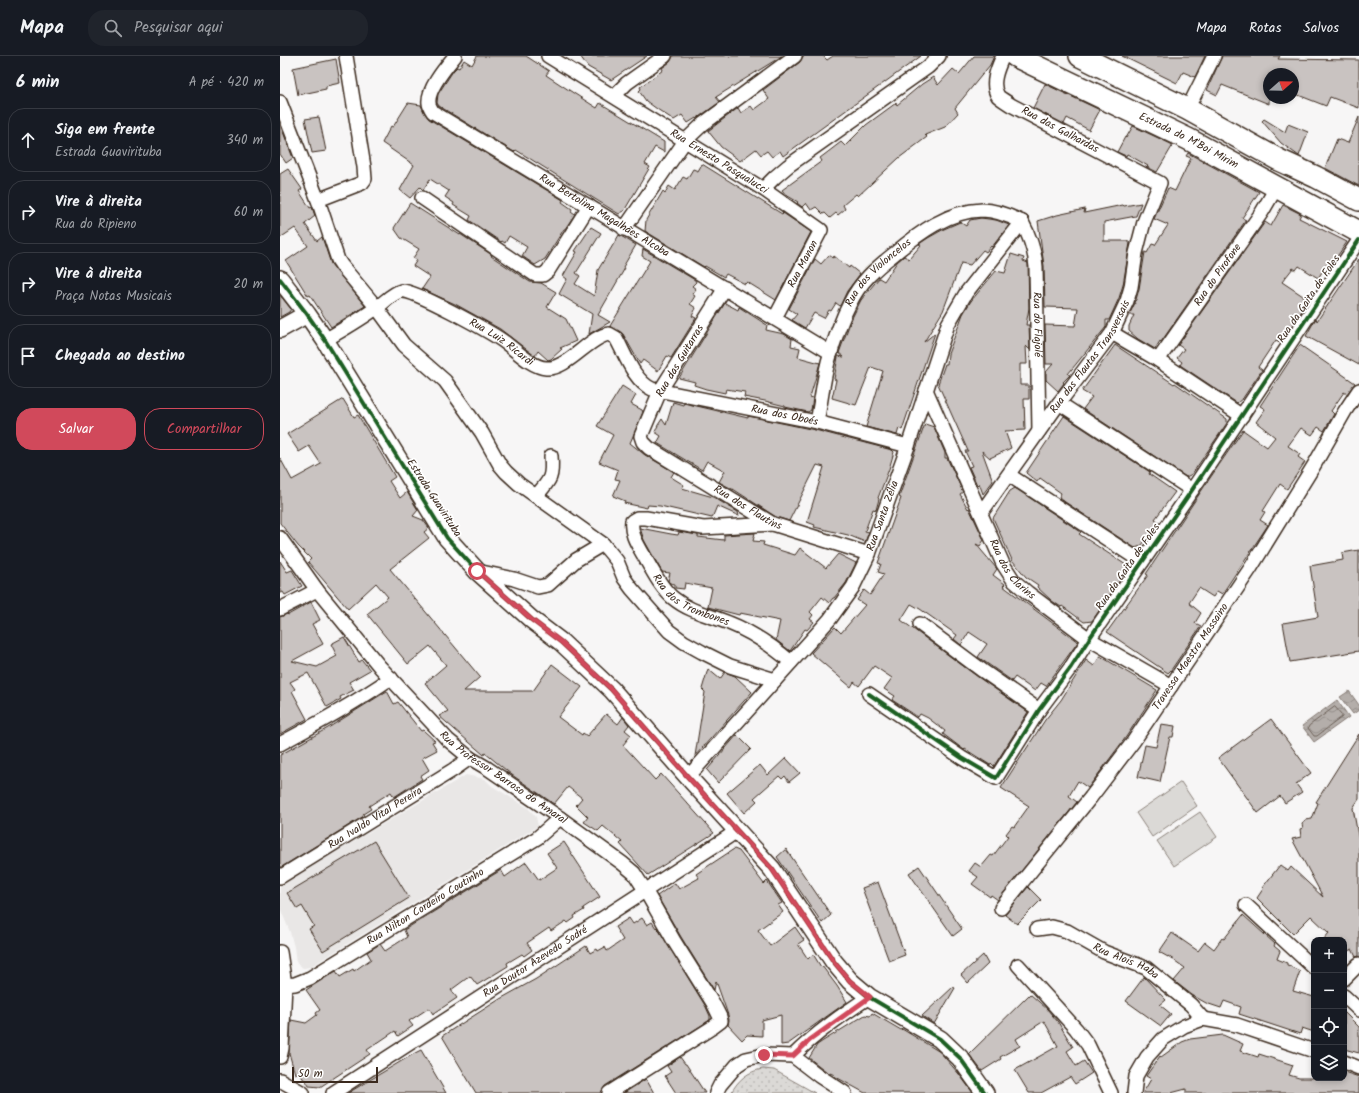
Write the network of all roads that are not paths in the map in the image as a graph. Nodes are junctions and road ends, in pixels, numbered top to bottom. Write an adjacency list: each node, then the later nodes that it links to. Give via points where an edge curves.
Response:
1 (346, 56): 22 (street, via 365,179)
2 (455, 56): 24 (street, Rua Bertolina Magalhães Alcoba, via 434,84 428,105 433,112)
3 (548, 56): 13 (street, Rua Ernesto Pasqualucci)
4 (665, 56): 13 (street, via 627,83)
5 (795, 56): 16 (street, via 703,124)
6 (938, 56): 20 (street, Rua Ernesto Pasqualucci, via 928,67 788,166)
7 (1003, 56): 18 (street, Rua das Galhardas, via 995,77 998,96)
8 (1015, 56): 12 (main road, Estrada do M'Boi Mirim)
9 (1080, 56): 17 (main road, via 1187,109)
10 (1108, 56): 14 (main road)
11 (1214, 56): 14 (street)
12 (1051, 64): 19 (main road, Estrada do M'Boi Mirim)
13 (614, 96): 16 (street, Rua Ernesto Pasqualucci)
14 (1193, 98): 17 (main road, via 1244,124 1265,138 1274,147)
15 (280, 102): 22 (street)
16 (686, 141): 20 (street, Rua Ernesto Pasqualucci); 26 (street)
17 (1279, 160): 23 (main road)
18 (1160, 183): 35 (street, Rua das Flautas Transversais, via 1144,222 1127,301)
19 (1276, 188): 27 (main road, Estrada do M'Boi Mirim); 38 (street, Rua do Pirofone, via 1262,212)
20 (763, 189): 33 (street, Rua Manon, via 821,230)
21 (422, 198): 24 (street, via 535,275 543,275 548,271)
22 (318, 200): 31 (street, via 338,260)
23 (1359, 200)
24 (589, 206): 26 (street, Rua Bertolina Magalhães Alcoba)
25 (1022, 222): 37 (street, Rua dos Violoncelos, via 1010,216 982,210 957,215 923,230 871,272 860,285 850,302); 39 (street, Rua Santa Zélia, via 966,293 948,324); 45 (street, Rua do Flajolé, via 1035,253)
26 (624, 229): 30 (street, Rua Bertolina Magalhães Alcoba)
27 (1359, 232)
28 (1359, 240): 43 (street, Rua da Gaita de Foles)
29 (280, 279): 32 (street, Estrada Guavirituba)
30 (725, 288): 33 (street, Rua Bertolina Magalhães Alcoba); 41 (street, Rua das Guitarras)
31 (377, 308): 36 (street, Rua Luiz Ricardi); 41 (street, Rua Luiz Ricardi, via 400,291 410,292 495,336 527,360 552,369 600,336 609,334 616,338 640,380); 51 (street, via 404,345 445,381 482,433 500,465)
32 (307, 314): 34 (street); 36 (street, Estrada Guavirituba)
33 (775, 318): 37 (street, Rua Bertolina Magalhães Alcoba)
34 (280, 329)
35 (1112, 333): 38 (street); 42 (street, Rua das Flautas Transversais)
36 (325, 340): 58 (street, Estrada Guavirituba, via 447,538)
37 (831, 353): 44 (street, Rua dos Violoncelos)
38 (1158, 360): 43 (street)
39 (926, 390): 47 (street, Rua Santa Zélia); 52 (street, Rua dos Clarins)
40 (1359, 390): 66 (street, Travessa Maestro Massaino, via 1250,569)
41 (660, 391): 44 (street, Rua dos Oboés); 46 (street, Rua das Guitarras)
42 (1059, 403): 45 (street, Rua das Flautas Transversais); 50 (street)
43 (1242, 416): 50 (street, Rua da Gaita de Foles)
44 (817, 422): 47 (street, Rua dos Oboés)
45 (1039, 431): 49 (street, Rua das Flautas Transversais)
46 (641, 436): 53 (street, Rua dos Flautins, via 649,448)
47 (908, 446): 56 (street, Rua Santa Zélia)
48 (551, 456): 51 (street, via 552,475)
49 (1009, 475): 52 (street, Rua das Flautas Transversais); 57 (street)
50 (1192, 490): 57 (street, Rua da Gaita de Foles)
51 (536, 496): 55 (street)
52 (981, 513): 62 (street, Rua dos Clarins, via 1003,564 1014,581)
53 (773, 524): 56 (street, Rua dos Flautins); 63 (street, Rua dos Trombones, via 703,528 637,518 632,521 632,531 647,561 672,597 686,607 750,633)
54 (280, 538): 59 (street, Rua Professor Barroso do Amaral)
55 (603, 544): 58 (street, via 576,560 543,586 538,587); 65 (street, via 617,561 632,589 669,631 696,649 730,666)
56 (869, 554): 63 (street, Rua Santa Zélia, via 853,587 830,618)
57 (1142, 562): 62 (street, Rua da Gaita de Foles)
58 (477, 571): 71 (street, Estrada Guavirituba, via 561,642 612,690)
59 (317, 590): 60 (street); 64 (street, Rua Professor Barroso do Amaral)
60 (280, 610)
61 (920, 624): 68 (street)
62 (1089, 639): 66 (street, Rua dos Clarins); 68 (street, Rua da Gaita de Foles, via 1072,667)
63 (791, 662): 65 (street, Rua Santa Zélia)
64 (391, 678): 69 (street, via 365,696); 70 (street, Rua Professor Barroso do Amaral, via 448,740)
65 (775, 680): 71 (street, Rua Santa Zélia)
66 (1171, 686): 77 (street, Travessa Maestro Massaino, via 1091,797)
67 (869, 694): 68 (street, Rua da Gaita de Foles, via 962,758 996,778)
68 (1039, 710)
69 (280, 744)
70 (470, 758): 72 (street, Rua Professor Barroso do Amaral); 74 (street, Rua Ivaldo Vital Pereira)
71 (688, 777): 73 (street, Estrada Guavirituba)
72 (560, 818): 75 (street, Rua Professor Barroso do Amaral, via 634,873); 84 (street, Rua Nilton Cordeiro Coutinho, via 537,838 310,978)
73 (737, 830): 75 (street, Rua Doutor Azevedo Sodré); 85 (street, Estrada Guavirituba, via 772,869 834,962 850,981)
74 (280, 878)
75 (645, 890): 96 (street, Rua Doutor Azevedo Sodré); 97 (street, Rua Professor Barroso do Amaral, via 713,1002 721,1021)
76 (1246, 905): 82 (street)
77 (1001, 908)
78 (1037, 929): 88 (street, Rua Alois Haba, via 1052,927 1067,931 1104,952 1146,968 1191,1005)
79 (280, 955): 84 (street)
80 (1359, 964): 83 (street)
81 (1018, 965): 101 (street, via 1088,1045)
82 (1311, 965)
83 (1347, 976)
84 (285, 985): 91 (street)
85 (870, 997): 90 (street, via 810,1040); 100 (street, Estrada Guavirituba, via 940,1039 960,1058)
86 (1347, 999): 87 (street)
87 (1359, 1010)
88 (1203, 1019): 89 (street, via 1237,1025); 102 (street, via 1184,1026 1163,1039 1146,1057 1136,1076)
89 (1311, 1050)
90 (793, 1056): 98 (street, via 764,1055 746,1059 736,1065); 99 (street)
91 (280, 1057)
92 (1347, 1063): 93 (street)
93 (1359, 1068)
94 (280, 1080): 95 (street)
95 (303, 1093)
96 (333, 1093)
97 (609, 1093)
98 (716, 1093)
99 (845, 1093)
100 (985, 1093)
101 (1111, 1093)
102 (1134, 1093)

